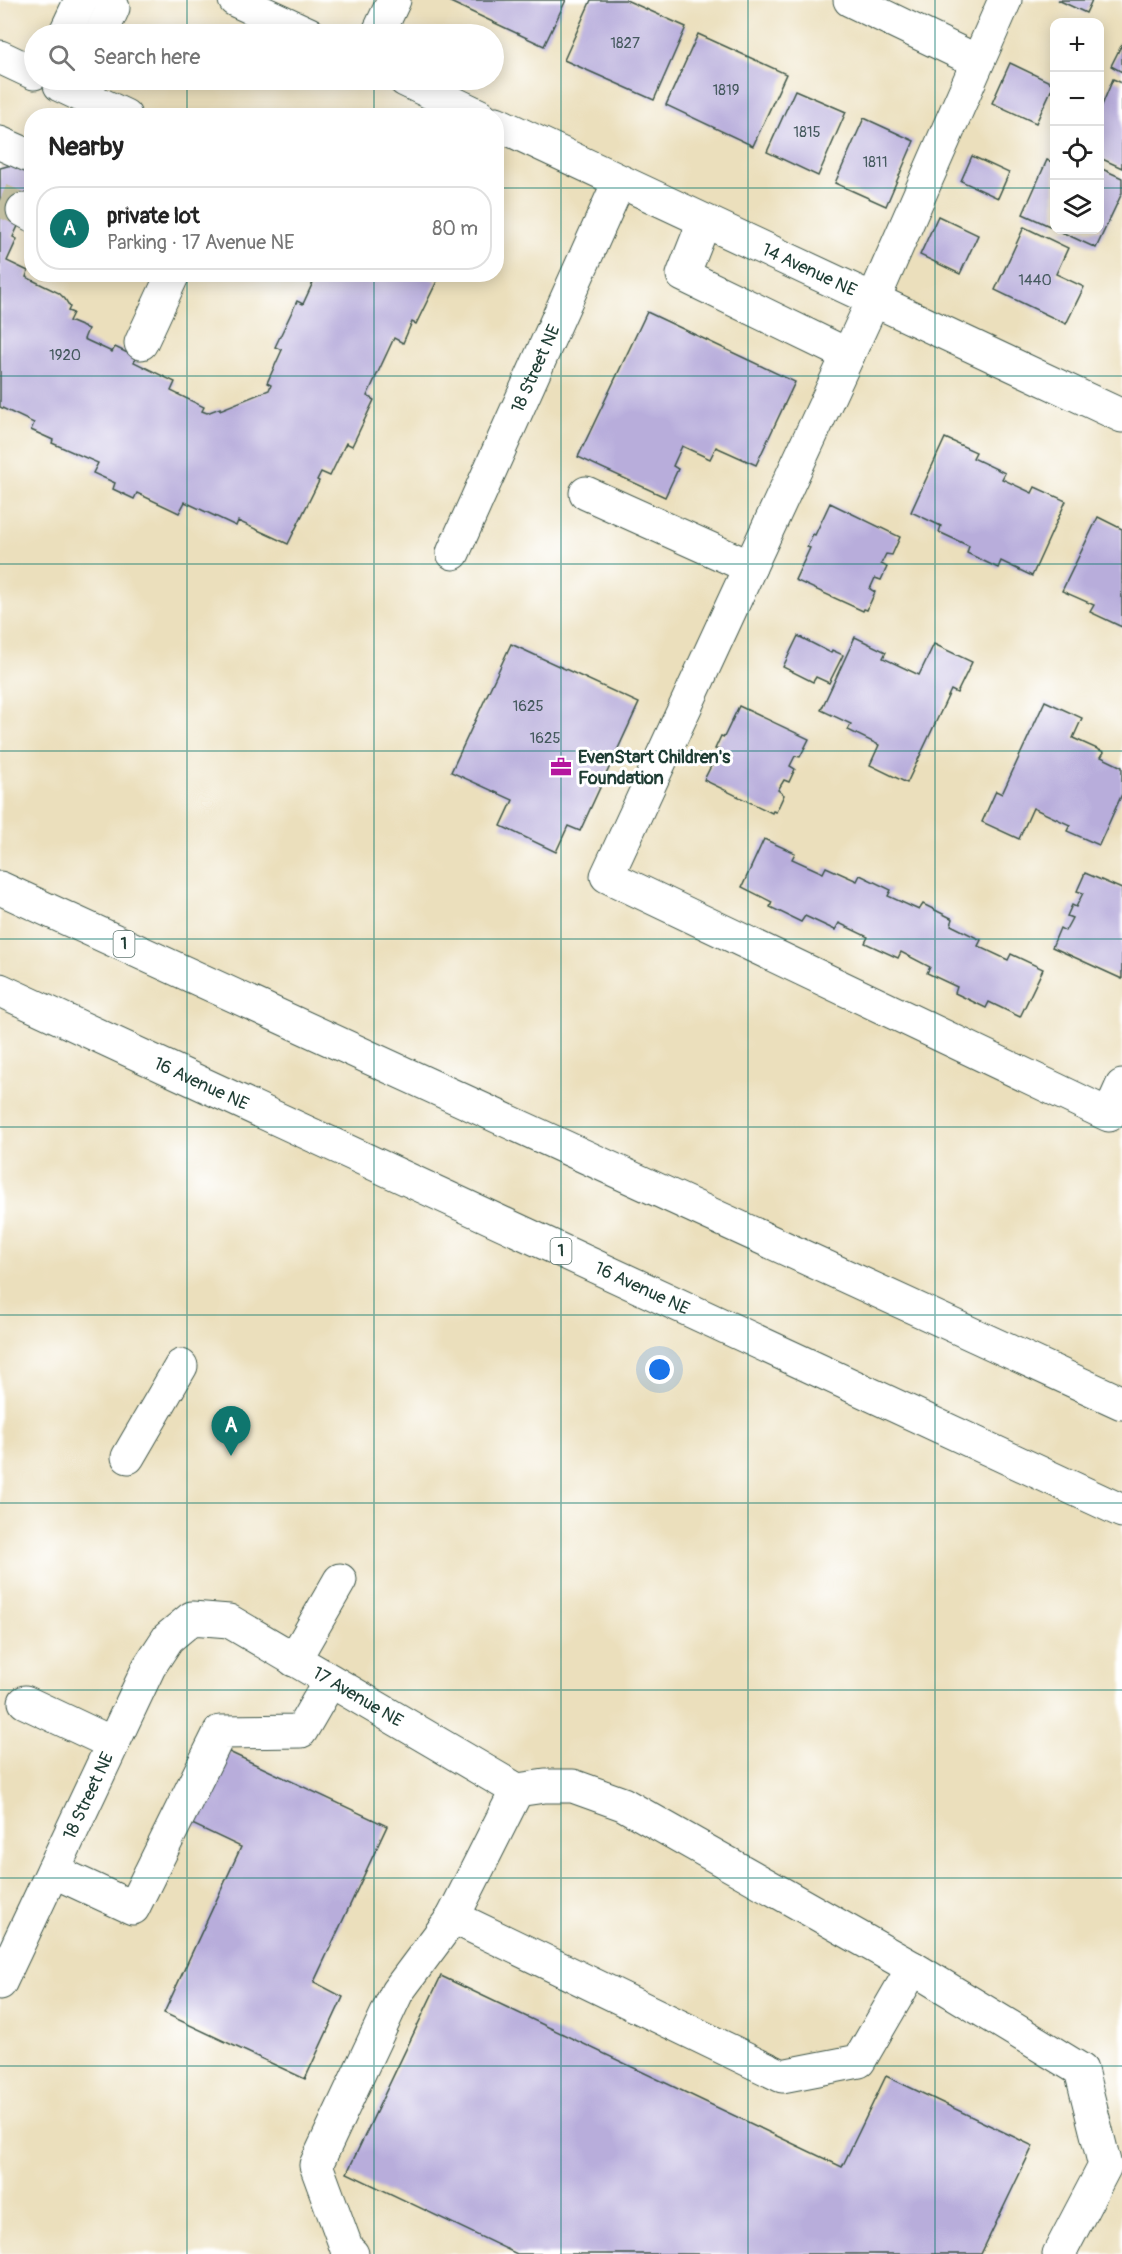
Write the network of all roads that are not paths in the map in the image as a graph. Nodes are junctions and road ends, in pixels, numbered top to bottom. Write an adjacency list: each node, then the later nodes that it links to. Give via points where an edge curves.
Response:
1 (81, 0): 7 (main road)
2 (110, 0): 8 (main road, via 113,8)
3 (235, 0): 9 (main road)
4 (394, 0): 10 (main road)
5 (850, 0): 12 (main road)
6 (1005, 0): 12 (main road)
7 (70, 24)
8 (106, 24)
9 (287, 24)
10 (383, 24)
11 (0, 57): 13 (main road)
12 (977, 62): 24 (main road)
13 (24, 67)
14 (71, 90): 16 (main road)
15 (426, 90): 17 (main road)
16 (105, 108)
17 (463, 108)
18 (504, 127): 21 (main road, 14 Avenue NE)
19 (0, 143): 20 (main road)
20 (24, 154)
21 (619, 182): 22 (main road, 14 Avenue NE); 29 (main road, 18 Street NE)
22 (704, 222): 24 (main road, 14 Avenue NE); 26 (main road, via 683,275)
23 (169, 282): 25 (main road)
24 (873, 301): 26 (main road); 27 (main road, 14 Avenue NE)
25 (141, 343)
26 (848, 355): 30 (main road)
27 (1122, 416)
28 (586, 493): 30 (main road)
29 (453, 553)
30 (750, 567): 33 (main road, via 607,876 1109,1114)
31 (0, 888): 35 (main road, 1)
32 (0, 990): 37 (main road, 16 Avenue NE / 1)
33 (1122, 1086)
34 (181, 1366): 36 (main road)
35 (1122, 1403)
36 (128, 1457)
37 (1122, 1511)
38 (340, 1580): 40 (main road)
39 (192, 1618): 40 (main road, 17 Avenue NE, via 230,1621); 43 (main road, 18 Street NE, via 161,1648)
40 (294, 1660): 41 (main road, 17 Avenue NE)
41 (330, 1681): 44 (main road, 17 Avenue NE); 45 (main road, via 302,1731 220,1732 133,1908)
42 (25, 1702): 43 (main road)
43 (112, 1743): 45 (main road, 18 Street NE)
44 (518, 1790): 46 (main road); 47 (main road, via 573,1786 623,1804)
45 (53, 1871): 48 (main road, 18 Street NE)
46 (453, 1917): 47 (main road, via 782,2076 859,2061); 49 (main road, via 397,1992 316,2165)
47 (914, 1968): 50 (main road, via 1081,2070 1105,2166)
48 (0, 1983)
49 (352, 2254)
50 (1059, 2254)

